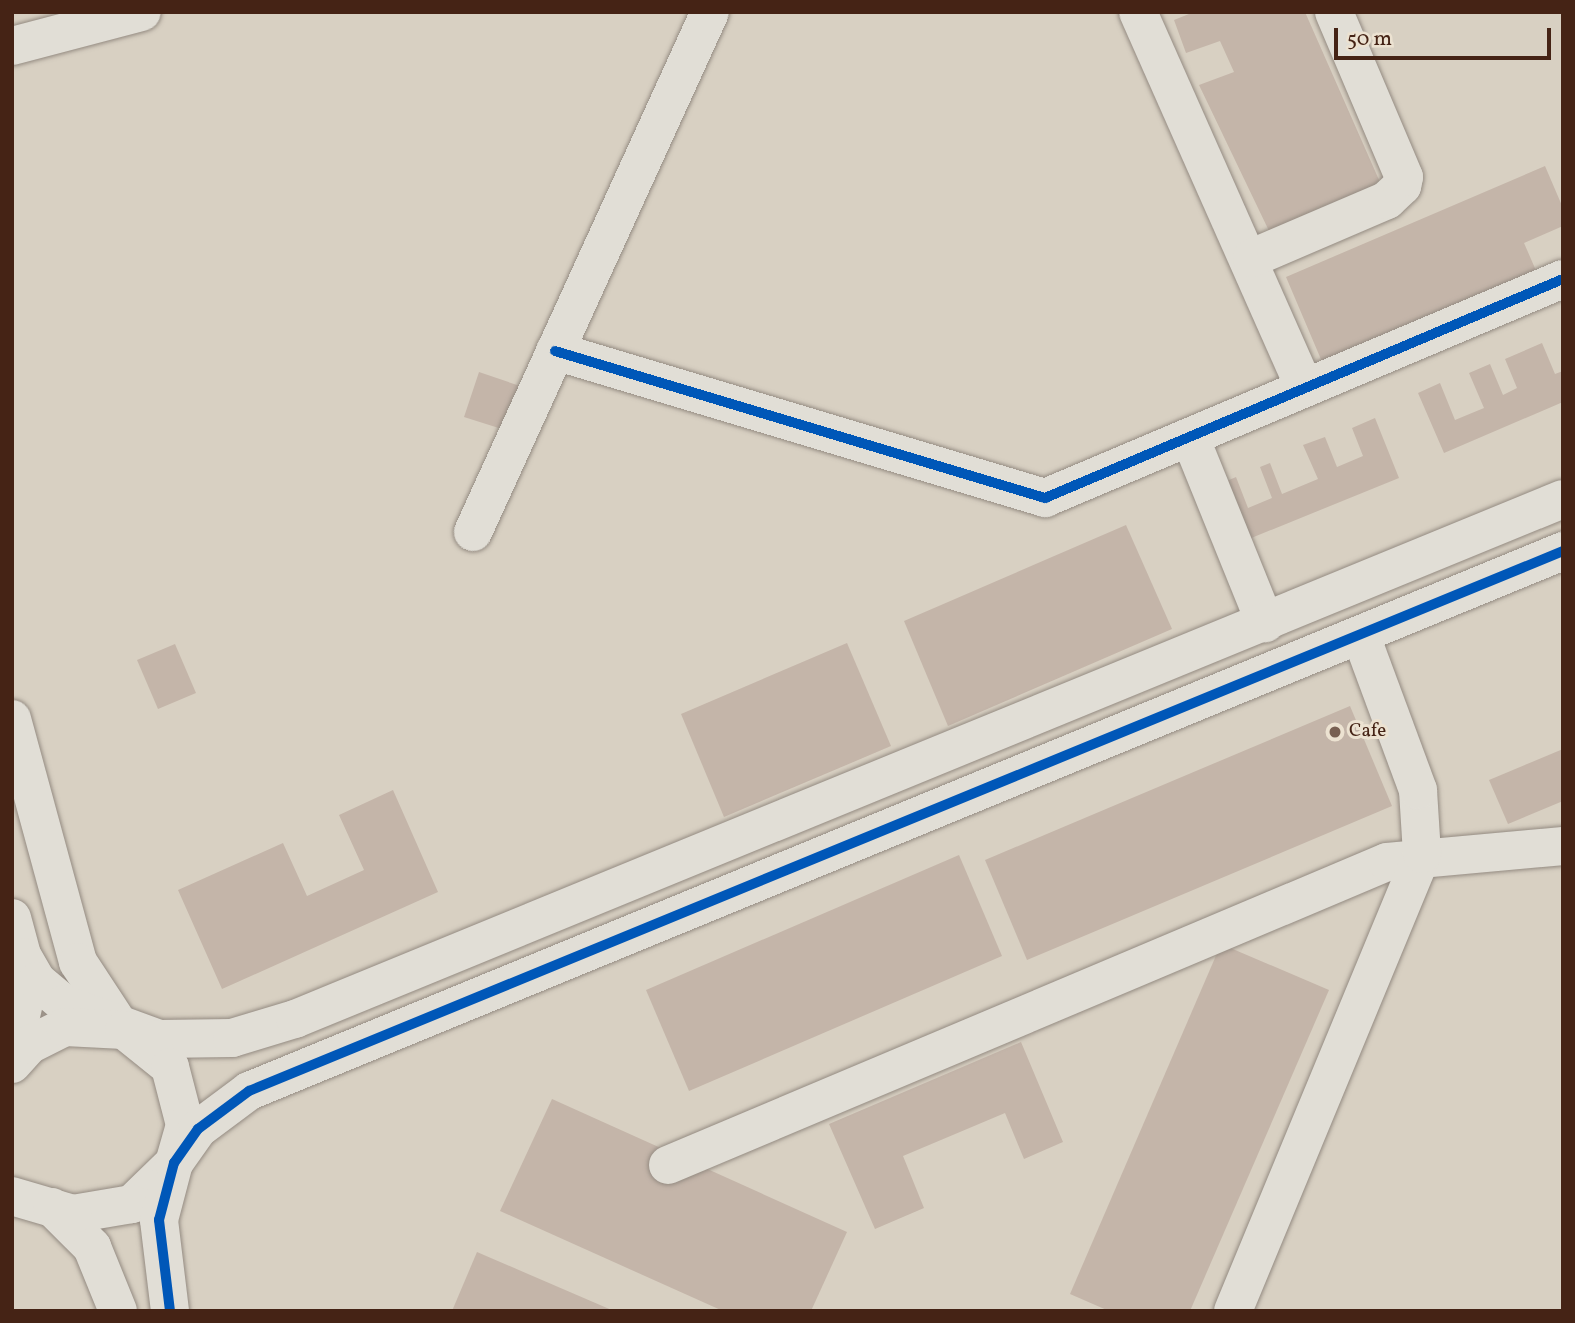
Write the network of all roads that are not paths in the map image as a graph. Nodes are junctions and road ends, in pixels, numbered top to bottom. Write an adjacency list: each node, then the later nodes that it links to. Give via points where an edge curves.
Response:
1 (142, 12): 5 (street)
2 (710, 12): 8 (street)
3 (1138, 12): 6 (street)
4 (1334, 12): 6 (street, via 1404,177 1402,186 1387,200)
5 (12, 46)
6 (1252, 258): 9 (street)
7 (1563, 279): 9 (street)
8 (555, 351): 10 (street, via 1045,498); 12 (street)
9 (1305, 388): 10 (street)
10 (1190, 437): 14 (street)
11 (1563, 499): 14 (street)
12 (473, 532)
13 (1563, 551): 15 (street)
14 (1265, 623): 17 (street)
15 (1361, 636): 18 (street); 20 (street, via 1418,790)
16 (12, 719): 23 (street, via 78,962)
17 (937, 757): 18 (street); 23 (street, via 295,1019 194,1043)
18 (956, 801): 26 (street, via 249,1091 198,1129)
19 (1563, 846): 20 (street, via 1514,854)
20 (1422, 854): 27 (street, via 1387,862 1136,965); 33 (street)
21 (12, 918): 22 (street)
22 (23, 957): 23 (street, via 51,995); 24 (street, via 28,1002)
23 (124, 1030): 25 (street, via 65,1027 29,1045); 26 (street, via 157,1052 179,1085 184,1125)
24 (12, 1055)
25 (12, 1064)
26 (174, 1163): 30 (street, via 132,1205 93,1215); 32 (street, via 159,1220)
27 (668, 1165)
28 (12, 1176): 30 (street)
29 (12, 1196): 30 (street)
30 (54, 1208): 31 (street, via 92,1247)
31 (118, 1311)
32 (170, 1311)
33 (1233, 1311)

